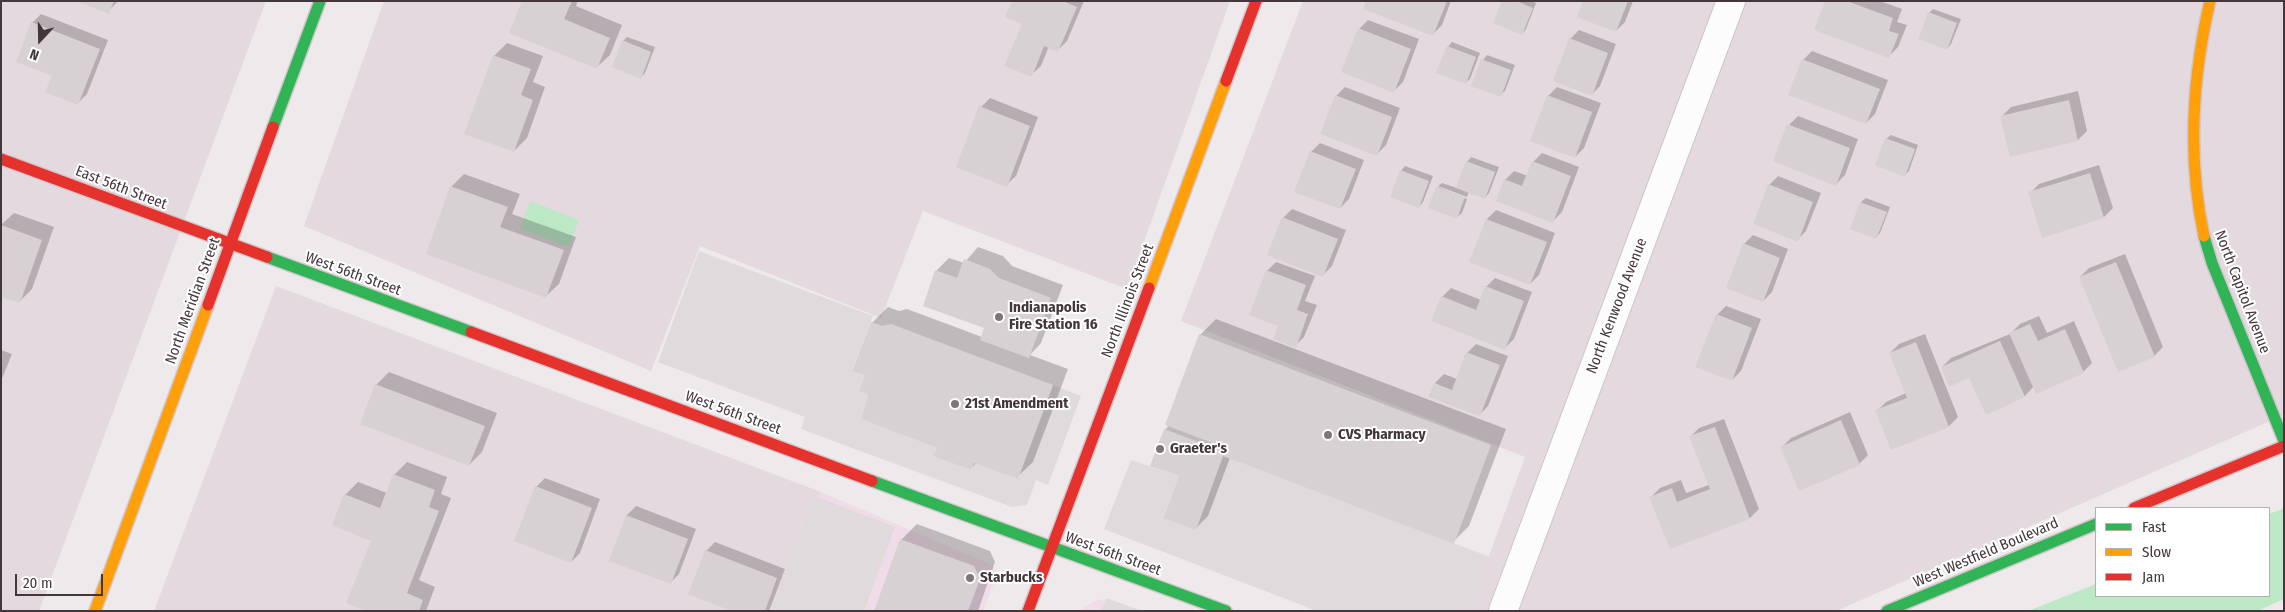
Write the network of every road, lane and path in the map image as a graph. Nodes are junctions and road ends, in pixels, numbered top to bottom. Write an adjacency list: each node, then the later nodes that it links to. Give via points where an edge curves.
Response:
1 (320, 1): 6 (street, North Meridian Street)
2 (1256, 1): 11 (street, North Illinois Street)
3 (1731, 1): 15 (street, North Kenwood Avenue)
4 (2210, 1): 7 (street, North Capitol Avenue, via 2200,37 2192,104 2191,144 2198,203 2212,263)
5 (1, 159): 6 (street, East 56th Street)
6 (230, 244): 11 (street, West 56th Street); 12 (street, North Meridian Street)
7 (2284, 441)
8 (2284, 446): 9 (street)
9 (2136, 507)
10 (2095, 524): 16 (street, West Westfield Boulevard)
11 (1052, 548): 13 (street, North Illinois Street); 14 (street, West 56th Street)
12 (95, 611)
13 (1028, 611)
14 (1226, 611)
15 (1503, 611)
16 (1887, 611)

